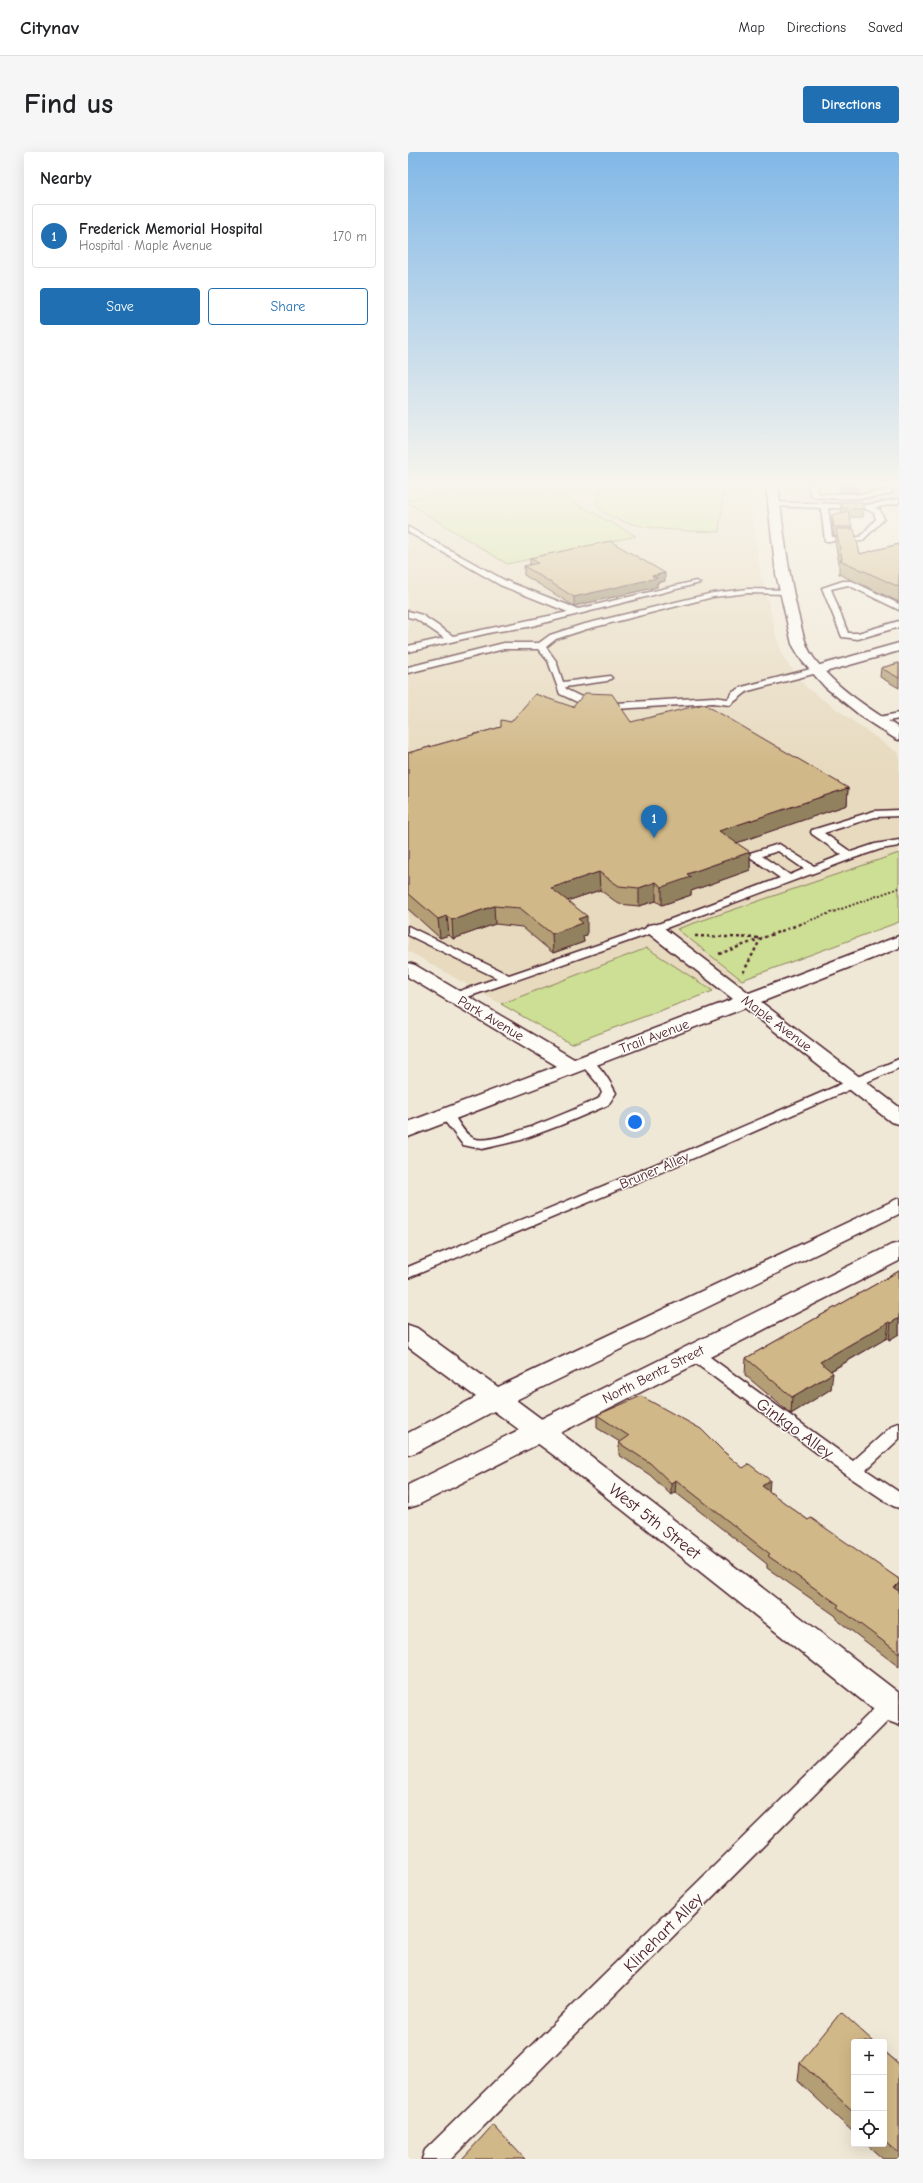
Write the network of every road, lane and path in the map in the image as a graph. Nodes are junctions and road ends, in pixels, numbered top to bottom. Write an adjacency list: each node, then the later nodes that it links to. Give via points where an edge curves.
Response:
1 (495, 579): 6 (lane)
2 (783, 579): 4 (street)
3 (696, 583): 6 (lane)
4 (786, 592): 10 (lane, via 748,591 713,594 584,627 553,637); 14 (street, via 799,644)
5 (899, 607): 8 (lane, via 849,584 827,587 845,635 858,636)
6 (577, 612): 9 (lane)
7 (408, 614): 9 (lane, via 419,617)
8 (899, 624)
9 (450, 638): 12 (lane)
10 (541, 646): 13 (lane, via 504,646); 16 (lane, via 552,661)
11 (899, 647): 14 (street)
12 (408, 649)
13 (408, 670)
14 (818, 670): 16 (lane, via 745,689 736,694 730,702 714,700 616,706 590,705 563,692); 18 (street, via 838,690)
15 (608, 678): 16 (lane)
16 (560, 685)
17 (899, 716): 18 (lane)
18 (877, 720): 19 (street)
19 (899, 735)
20 (886, 812): 21 (lane); 22 (lane); 24 (lane, via 816,832)
21 (899, 813)
22 (899, 822)
23 (899, 843): 24 (lane, via 879,846)
24 (850, 856): 25 (lane)
25 (813, 870): 26 (lane); 26 (lane, via 779,847 754,855)
26 (789, 879): 28 (lane)
27 (899, 888): 31 (path)
28 (654, 929): 36 (lane); 38 (street, Maple Avenue)
29 (408, 930): 36 (lane)
30 (692, 936): 31 (path)
31 (761, 938): 33 (path); 35 (path)
32 (899, 942): 38 (street, Trail Avenue)
33 (712, 956)
34 (408, 969): 37 (street, Park Avenue)
35 (740, 978)
36 (508, 979): 37 (lane)
37 (455, 997): 40 (street, Park Avenue)
38 (747, 1000): 40 (street, Trail Avenue); 41 (street, Maple Avenue)
39 (899, 1063): 41 (lane, Bruner Alley)
40 (580, 1064): 42 (street, Trail Avenue); 42 (lane, via 604,1083 609,1093 603,1102 504,1141 479,1146 469,1143)
41 (856, 1083): 43 (street, Maple Avenue); 47 (lane, Bruner Alley)
42 (447, 1115): 44 (street, Trail Avenue)
43 (899, 1117)
44 (408, 1130)
45 (899, 1205): 50 (street)
46 (899, 1251): 49 (street, North Bentz Street)
47 (408, 1273)
48 (408, 1334): 50 (street, West 5th Street)
49 (693, 1354): 52 (street, North Bentz Street); 54 (lane, Ginkgo Alley)
50 (495, 1399): 52 (street, West 5th Street); 53 (street)
51 (899, 1429): 54 (lane)
52 (538, 1432): 55 (street, North Bentz Street); 57 (street, West 5th Street, via 565,1450)
53 (408, 1445)
54 (854, 1471): 56 (lane, Ginkgo Alley)
55 (408, 1497)
56 (899, 1500)
57 (896, 1704): 58 (lane, Klinehart Alley)
58 (434, 2159)

